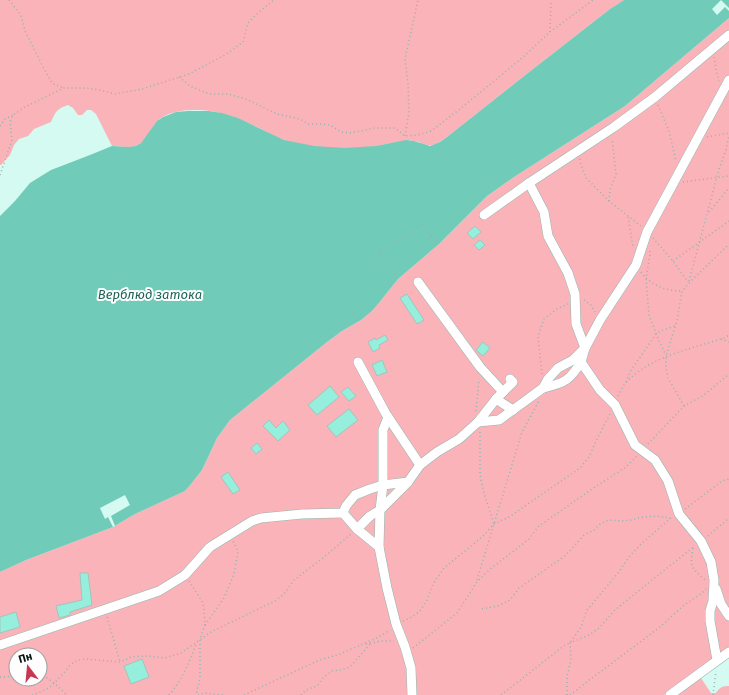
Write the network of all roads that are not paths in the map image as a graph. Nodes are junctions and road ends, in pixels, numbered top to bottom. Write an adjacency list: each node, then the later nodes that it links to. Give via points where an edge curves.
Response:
1 (729, 35): 3 (lane, via 655,98)
2 (729, 80): 6 (lane, via 647,232 636,265)
3 (529, 183): 4 (lane); 6 (lane, via 544,212 548,236 568,273 575,297 576,324)
4 (484, 215)
5 (418, 282): 11 (lane)
6 (585, 348): 8 (lane); 10 (lane, via 573,360 558,368)
7 (358, 362): 13 (lane)
8 (581, 362): 10 (lane, via 566,381); 22 (lane, via 600,390 615,404 635,445 655,460 668,481 679,514 701,541 711,562)
9 (510, 379): 11 (lane, via 513,382)
10 (543, 388): 12 (lane)
11 (499, 396): 12 (lane); 14 (lane)
12 (513, 410): 14 (lane, via 499,420)
13 (388, 417): 15 (lane); 17 (lane, via 383,430)
14 (478, 422): 15 (lane, via 459,439)
15 (420, 465): 16 (lane)
16 (408, 482): 17 (lane); 18 (lane)
17 (383, 486): 18 (lane); 19 (lane, via 355,495)
18 (380, 510): 20 (lane); 21 (lane)
19 (343, 513): 20 (lane); 24 (lane, via 302,514 252,521 210,547 185,575 159,591)
20 (357, 529): 21 (lane)
21 (379, 547): 27 (lane, via 396,624 411,668)
22 (713, 584): 23 (lane); 26 (lane, via 710,621)
23 (729, 616)
24 (0, 645)
25 (729, 652): 26 (lane)
26 (717, 660): 28 (lane)
27 (412, 695)
28 (670, 695)

